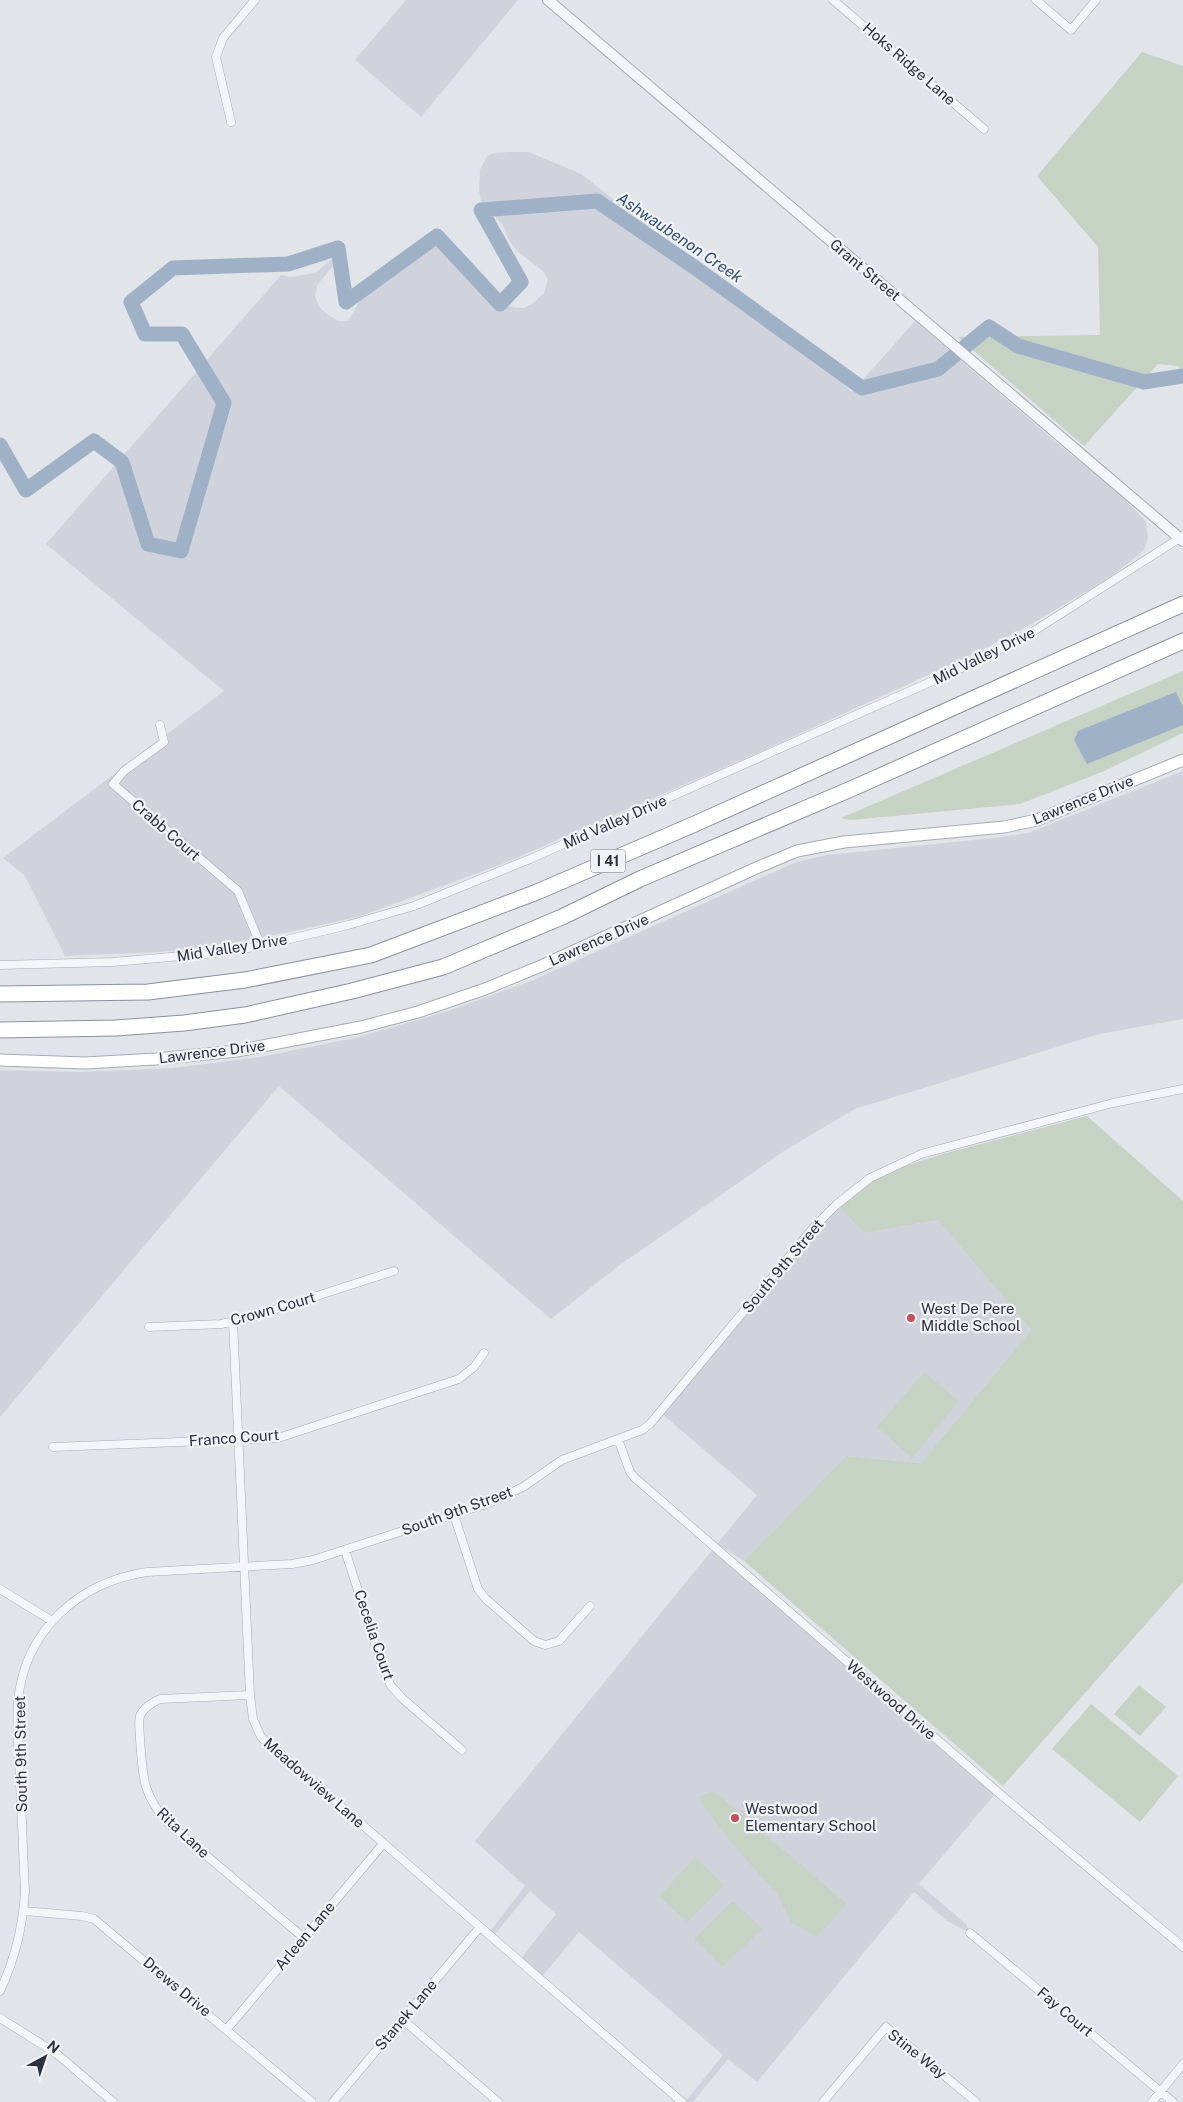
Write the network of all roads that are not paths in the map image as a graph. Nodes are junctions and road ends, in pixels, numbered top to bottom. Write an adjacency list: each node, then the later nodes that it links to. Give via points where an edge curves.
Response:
1 (255, 0): 7 (street, via 223,38 216,57)
2 (548, 0): 9 (street, Grant Street)
3 (833, 0): 6 (street, Hoks Ridge Lane)
4 (1036, 0): 5 (street, via 1071,30)
5 (1096, 0)
6 (842, 3): 8 (street, Hoks Ridge Lane)
7 (232, 122)
8 (984, 129)
9 (1182, 538): 14 (street, Mid Valley Drive, via 1023,638 953,672 530,859 414,906)
10 (1183, 604): 16 (highway, I 41, via 706,819 537,892 371,955 245,980 148,992)
11 (1183, 641): 17 (highway, I 41, via 443,967 244,1016 116,1028)
12 (160, 725): 14 (street, Crabb Court, via 164,742 124,771 113,784 238,891)
13 (1183, 760): 18 (main road, Lawrence Drive, via 1038,820 1004,827 844,842 797,851 516,977 418,1012 361,1027 237,1051 156,1060 85,1063)
14 (261, 946): 15 (street, Mid Valley Drive, via 113,962)
15 (0, 965)
16 (0, 994)
17 (0, 1030)
18 (0, 1060)
19 (1183, 1089): 25 (street, South 9th Street, via 1113,1103 921,1154 875,1175 814,1227 650,1424)
20 (394, 1271): 21 (street, Crown Court)
21 (234, 1321): 22 (street, Crown Court); 24 (street, Meadowview Lane)
22 (149, 1327)
23 (484, 1353): 24 (street, Franco Court, via 474,1367 459,1378 278,1438)
24 (239, 1439): 26 (street, Franco Court); 29 (street, Meadowview Lane)
25 (618, 1440): 27 (street, South 9th Street, via 562,1460 507,1495); 40 (street, Westwood Drive, via 635,1478 1000,1794)
26 (53, 1447)
27 (454, 1515): 28 (street, South 9th Street); 31 (street, via 478,1589 534,1641 545,1645 559,1641)
28 (345, 1550): 29 (street, South 9th Street, via 292,1564); 34 (street, Cecelia Court, via 391,1686)
29 (244, 1567): 32 (street, South 9th Street, via 130,1574 105,1582 82,1595); 33 (street, Meadowview Lane)
30 (0, 1588): 32 (street)
31 (590, 1606)
32 (52, 1621): 36 (street, South 9th Street, via 26,1666 18,1700)
33 (250, 1695): 35 (street, Meadowview Lane, via 252,1719 261,1737); 39 (street, Rita Lane, via 160,1699 148,1705 139,1717 144,1783 156,1810 169,1824)
34 (462, 1750)
35 (383, 1844): 37 (street, Meadowview Lane); 39 (street, Arleen Lane)
36 (24, 1912): 41 (street, South 9th Street, via 15,1954); 44 (street, Drews Drive, via 94,1919)
37 (480, 1927): 43 (street, Stanek Lane); 51 (street, Meadowview Lane)
38 (970, 1933): 46 (street, Fay Court)
39 (304, 1938): 44 (street, Arleen Lane)
40 (1183, 1947)
41 (0, 1991)
42 (0, 2018): 47 (street, via 57,2054)
43 (402, 2020): 49 (street, Stanek Lane); 50 (street)
44 (227, 2029): 48 (street, Drews Drive)
45 (1183, 2064): 46 (street)
46 (1160, 2092): 54 (street); 55 (street, Fay Court)
47 (113, 2102)
48 (312, 2102)
49 (333, 2102)
50 (498, 2102)
51 (682, 2102)
52 (823, 2102): 53 (street, Stine Way, via 886,2027)
53 (976, 2102)
54 (1152, 2102)
55 (1172, 2102)

